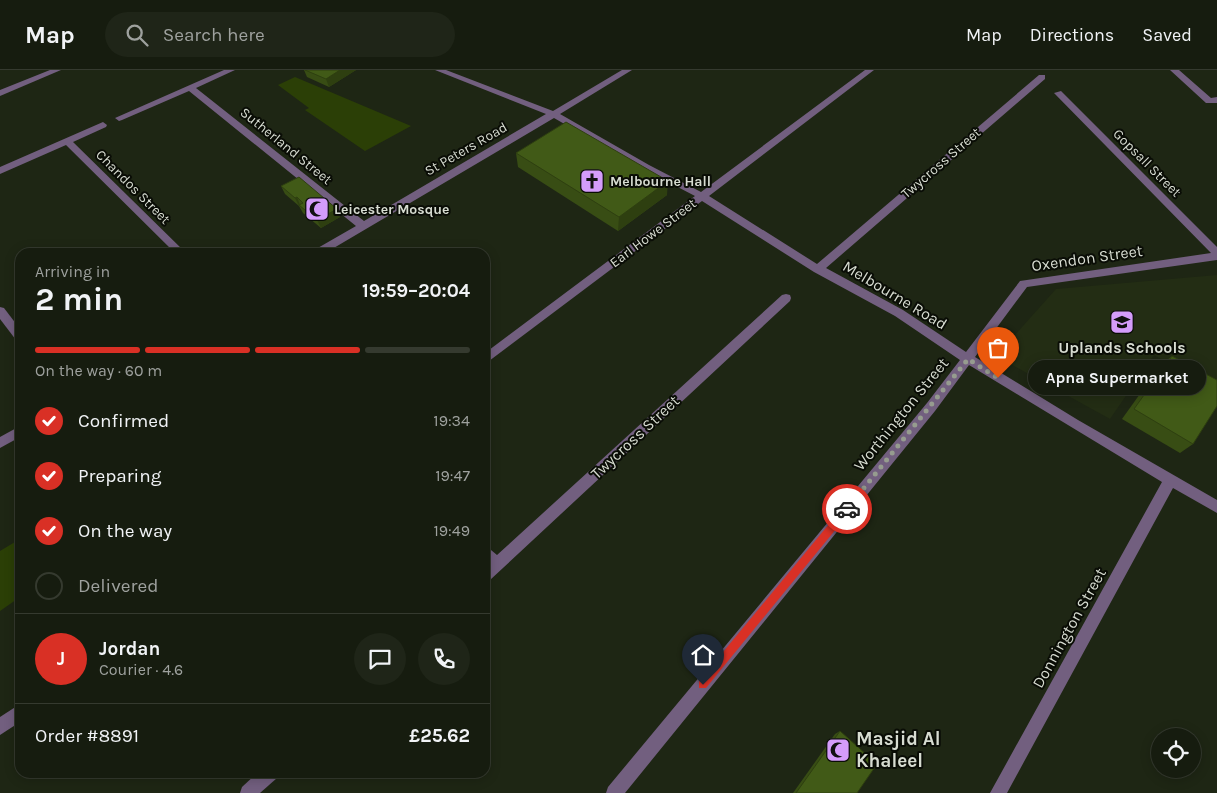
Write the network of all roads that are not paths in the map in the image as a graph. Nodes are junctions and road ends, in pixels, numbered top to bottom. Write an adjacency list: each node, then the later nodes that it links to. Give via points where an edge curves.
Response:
1 (57, 70): 9 (street)
2 (231, 70): 8 (street)
3 (439, 70): 13 (street, Melbourne Road)
4 (628, 70): 13 (street, St Peters Road)
5 (870, 70): 18 (street, Earl Howe Street)
6 (1174, 70): 11 (street)
7 (1042, 77): 23 (street, Twycross Street)
8 (191, 88): 14 (street); 19 (street, Sutherland Street)
9 (0, 93)
10 (1058, 93): 22 (street, Gopsall Street)
11 (1213, 100): 12 (street)
12 (1217, 108)
13 (554, 114): 18 (street, Melbourne Road); 19 (street, St Peters Road)
14 (119, 118)
15 (103, 125): 16 (street, Chandos Street)
16 (67, 141): 17 (street, Chandos Street); 20 (street, Chandos Street)
17 (0, 171)
18 (702, 196): 23 (street, Melbourne Road); 27 (street, Earl Howe Street)
19 (363, 226): 21 (street, St Peters Road)
20 (176, 248)
21 (327, 248)
22 (1217, 254): 28 (street, Oxendon Street, via 1024,284)
23 (818, 268): 28 (street, Melbourne Road, via 899,313)
24 (786, 298): 34 (street, Twycross Street)
25 (0, 311): 26 (street)
26 (15, 330)
27 (490, 355)
28 (968, 359): 31 (street, Melbourne Road); 40 (street, Worthington Street)
29 (15, 434): 30 (street)
30 (0, 443)
31 (1171, 479): 32 (street, Melbourne Road); 41 (street, Donnington Street)
32 (1217, 506)
33 (490, 557): 34 (street)
34 (497, 564): 35 (street, Twycross Street)
35 (490, 570)
36 (15, 716): 37 (street)
37 (0, 728)
38 (264, 778): 39 (street)
39 (248, 793)
40 (614, 793)
41 (998, 793)

